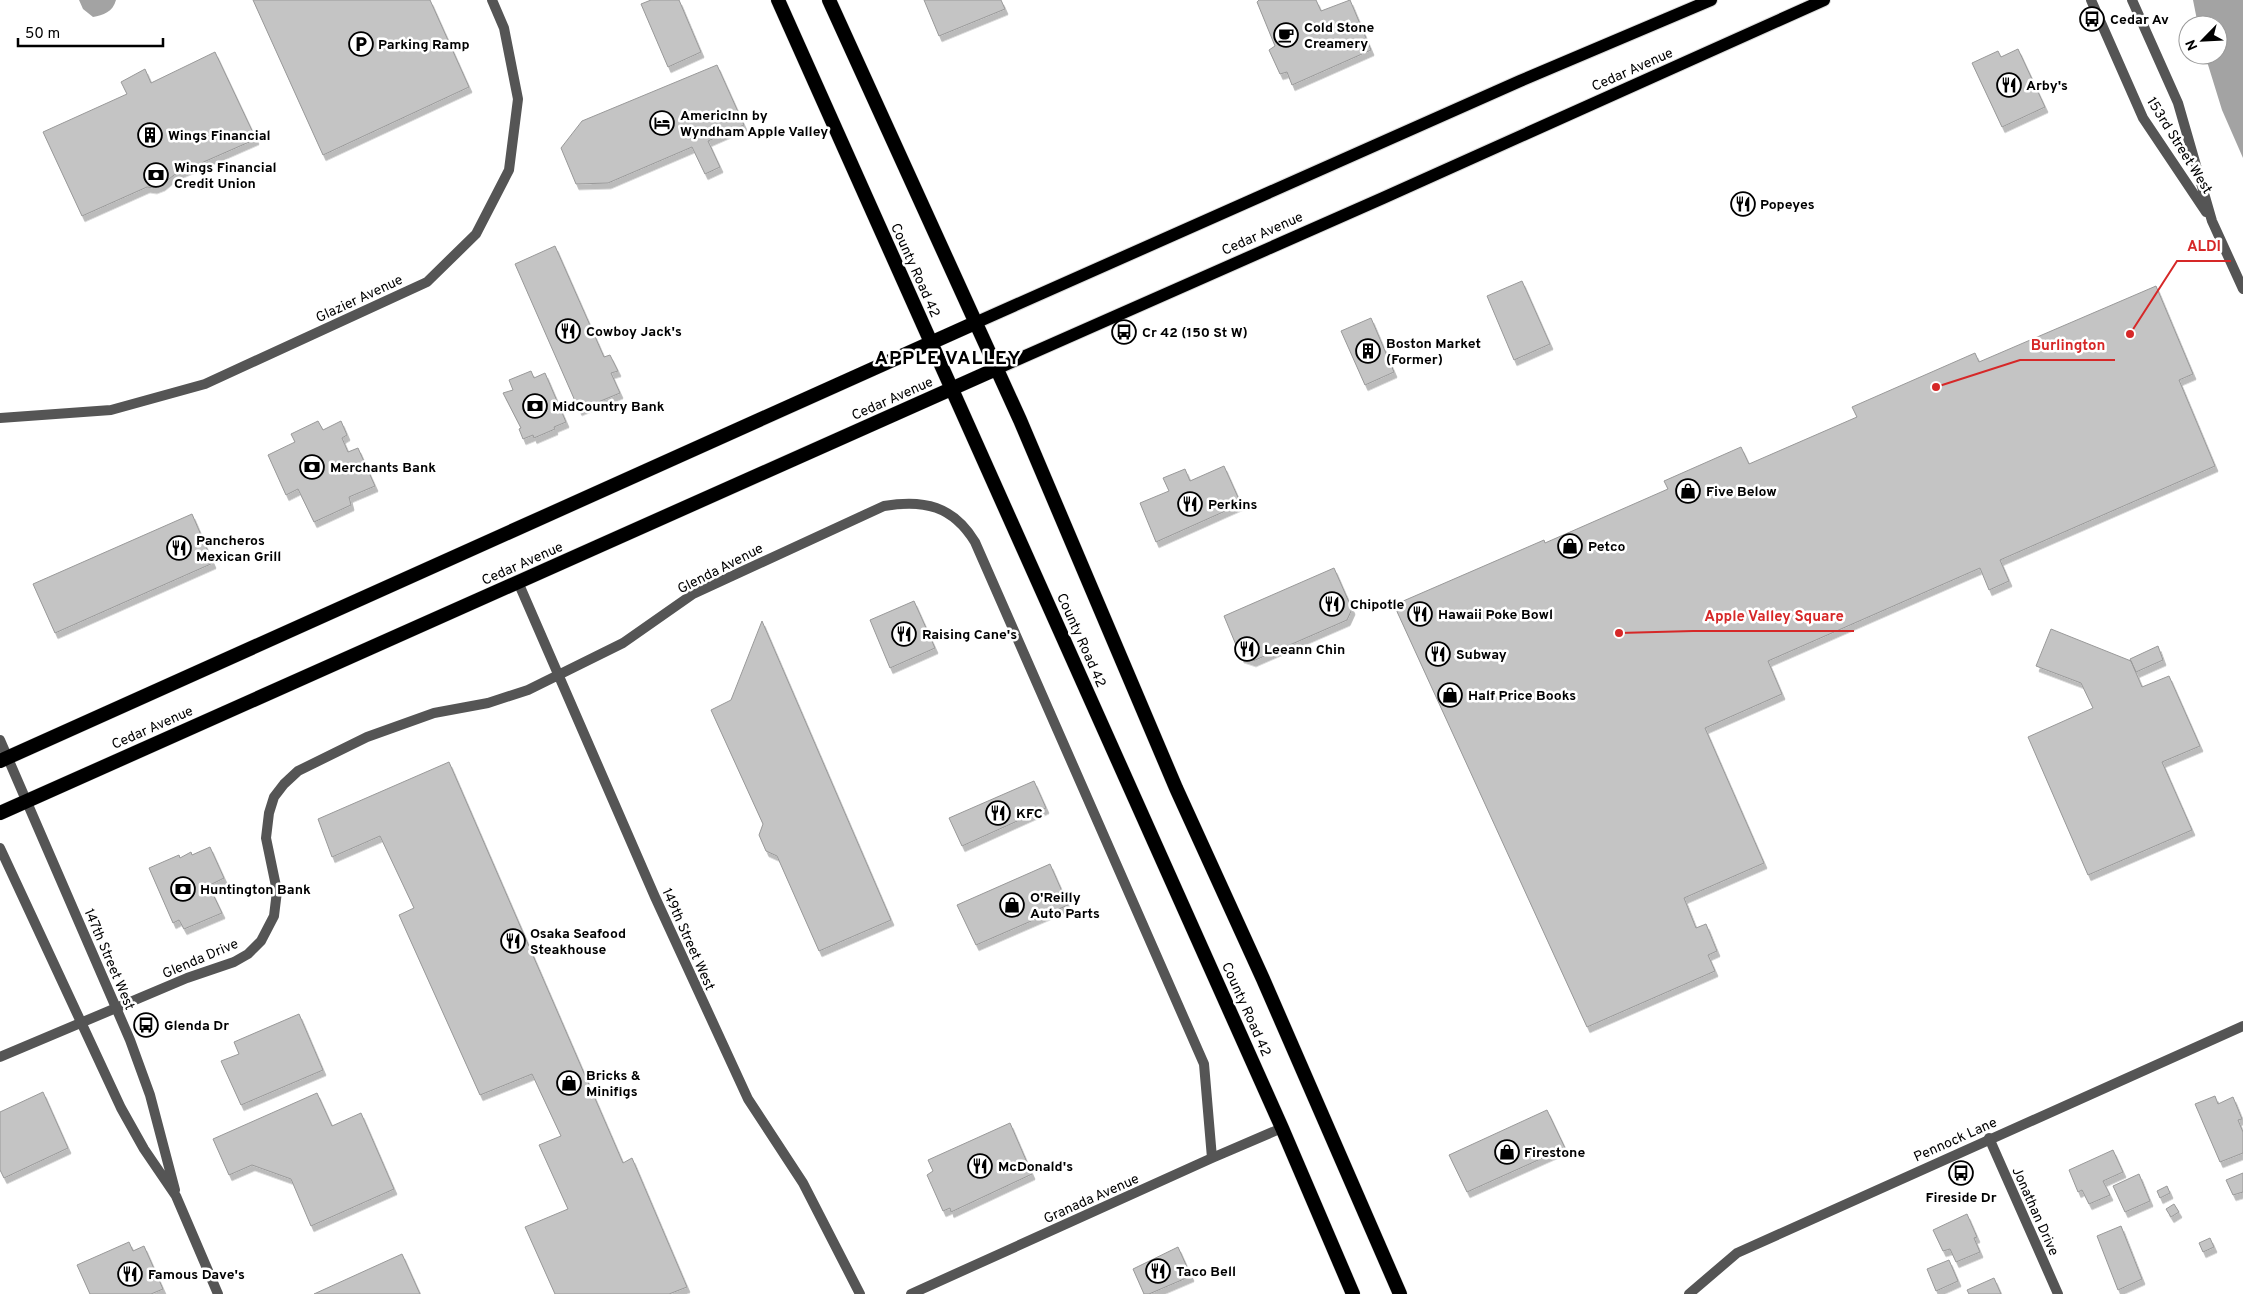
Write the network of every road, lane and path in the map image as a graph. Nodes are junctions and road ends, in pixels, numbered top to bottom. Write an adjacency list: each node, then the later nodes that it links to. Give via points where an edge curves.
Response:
1 (492, 0): 14 (street, Glazier Avenue, via 504,28 518,99 509,170 476,234 427,282 205,384 111,410)
2 (778, 0): 11 (highway, County Road 42)
3 (829, 0): 10 (highway, County Road 42)
4 (1711, 0): 10 (main road, via 1520,81)
5 (1824, 0): 12 (main road, Cedar Avenue)
6 (2090, 0): 8 (street, 153rd Street West, via 2143,118)
7 (2132, 0): 8 (street, 153rd Street West, via 2178,103)
8 (2212, 221): 9 (street, 153rd Street West)
9 (2243, 289)
10 (976, 323): 11 (highway); 12 (highway, County Road 42)
11 (931, 341): 13 (highway, County Road 42); 19 (highway)
12 (996, 369): 13 (highway, Cedar Avenue); 35 (highway, County Road 42, via 1176,788)
13 (952, 389): 15 (highway, Cedar Avenue); 27 (highway, County Road 42)
14 (0, 418)
15 (518, 582): 16 (street, 149th Street West); 20 (highway, Cedar Avenue)
16 (560, 675): 17 (street, Glenda Avenue); 29 (street, Glenda Avenue, via 623,642 693,594 884,506 916,502 953,516 966,527 975,542 1204,1064); 32 (street, 149th Street West, via 655,897 748,1099 803,1183)
17 (528, 690): 23 (street, Glenda Drive, via 488,703 434,713 367,737 298,771 274,797 269,814 266,838 277,890 274,916 261,941 234,962 187,978)
18 (0, 740): 19 (street, 147th Street West)
19 (4, 760): 20 (street, 147th Street West)
20 (27, 801): 21 (highway, Cedar Avenue); 23 (street, 147th Street West)
21 (0, 813)
22 (0, 848): 24 (street, 147th Street West)
23 (116, 1009): 24 (street, Glenda Drive); 30 (street, 147th Street West, via 150,1095)
24 (82, 1024): 26 (street, Glenda Drive); 30 (street, 147th Street West, via 121,1108)
25 (2243, 1026): 28 (street, Pennock Lane)
26 (0, 1057)
27 (1282, 1128): 29 (street, Granada Avenue); 34 (highway, County Road 42)
28 (1989, 1138): 36 (street, Pennock Lane, via 1737,1253); 37 (street, Jonathan Drive)
29 (1212, 1158): 33 (street, Granada Avenue)
30 (176, 1196): 31 (street, 147th Street West)
31 (218, 1294)
32 (860, 1294)
33 (911, 1294)
34 (1353, 1294)
35 (1400, 1294)
36 (1689, 1294)
37 (2058, 1294)

